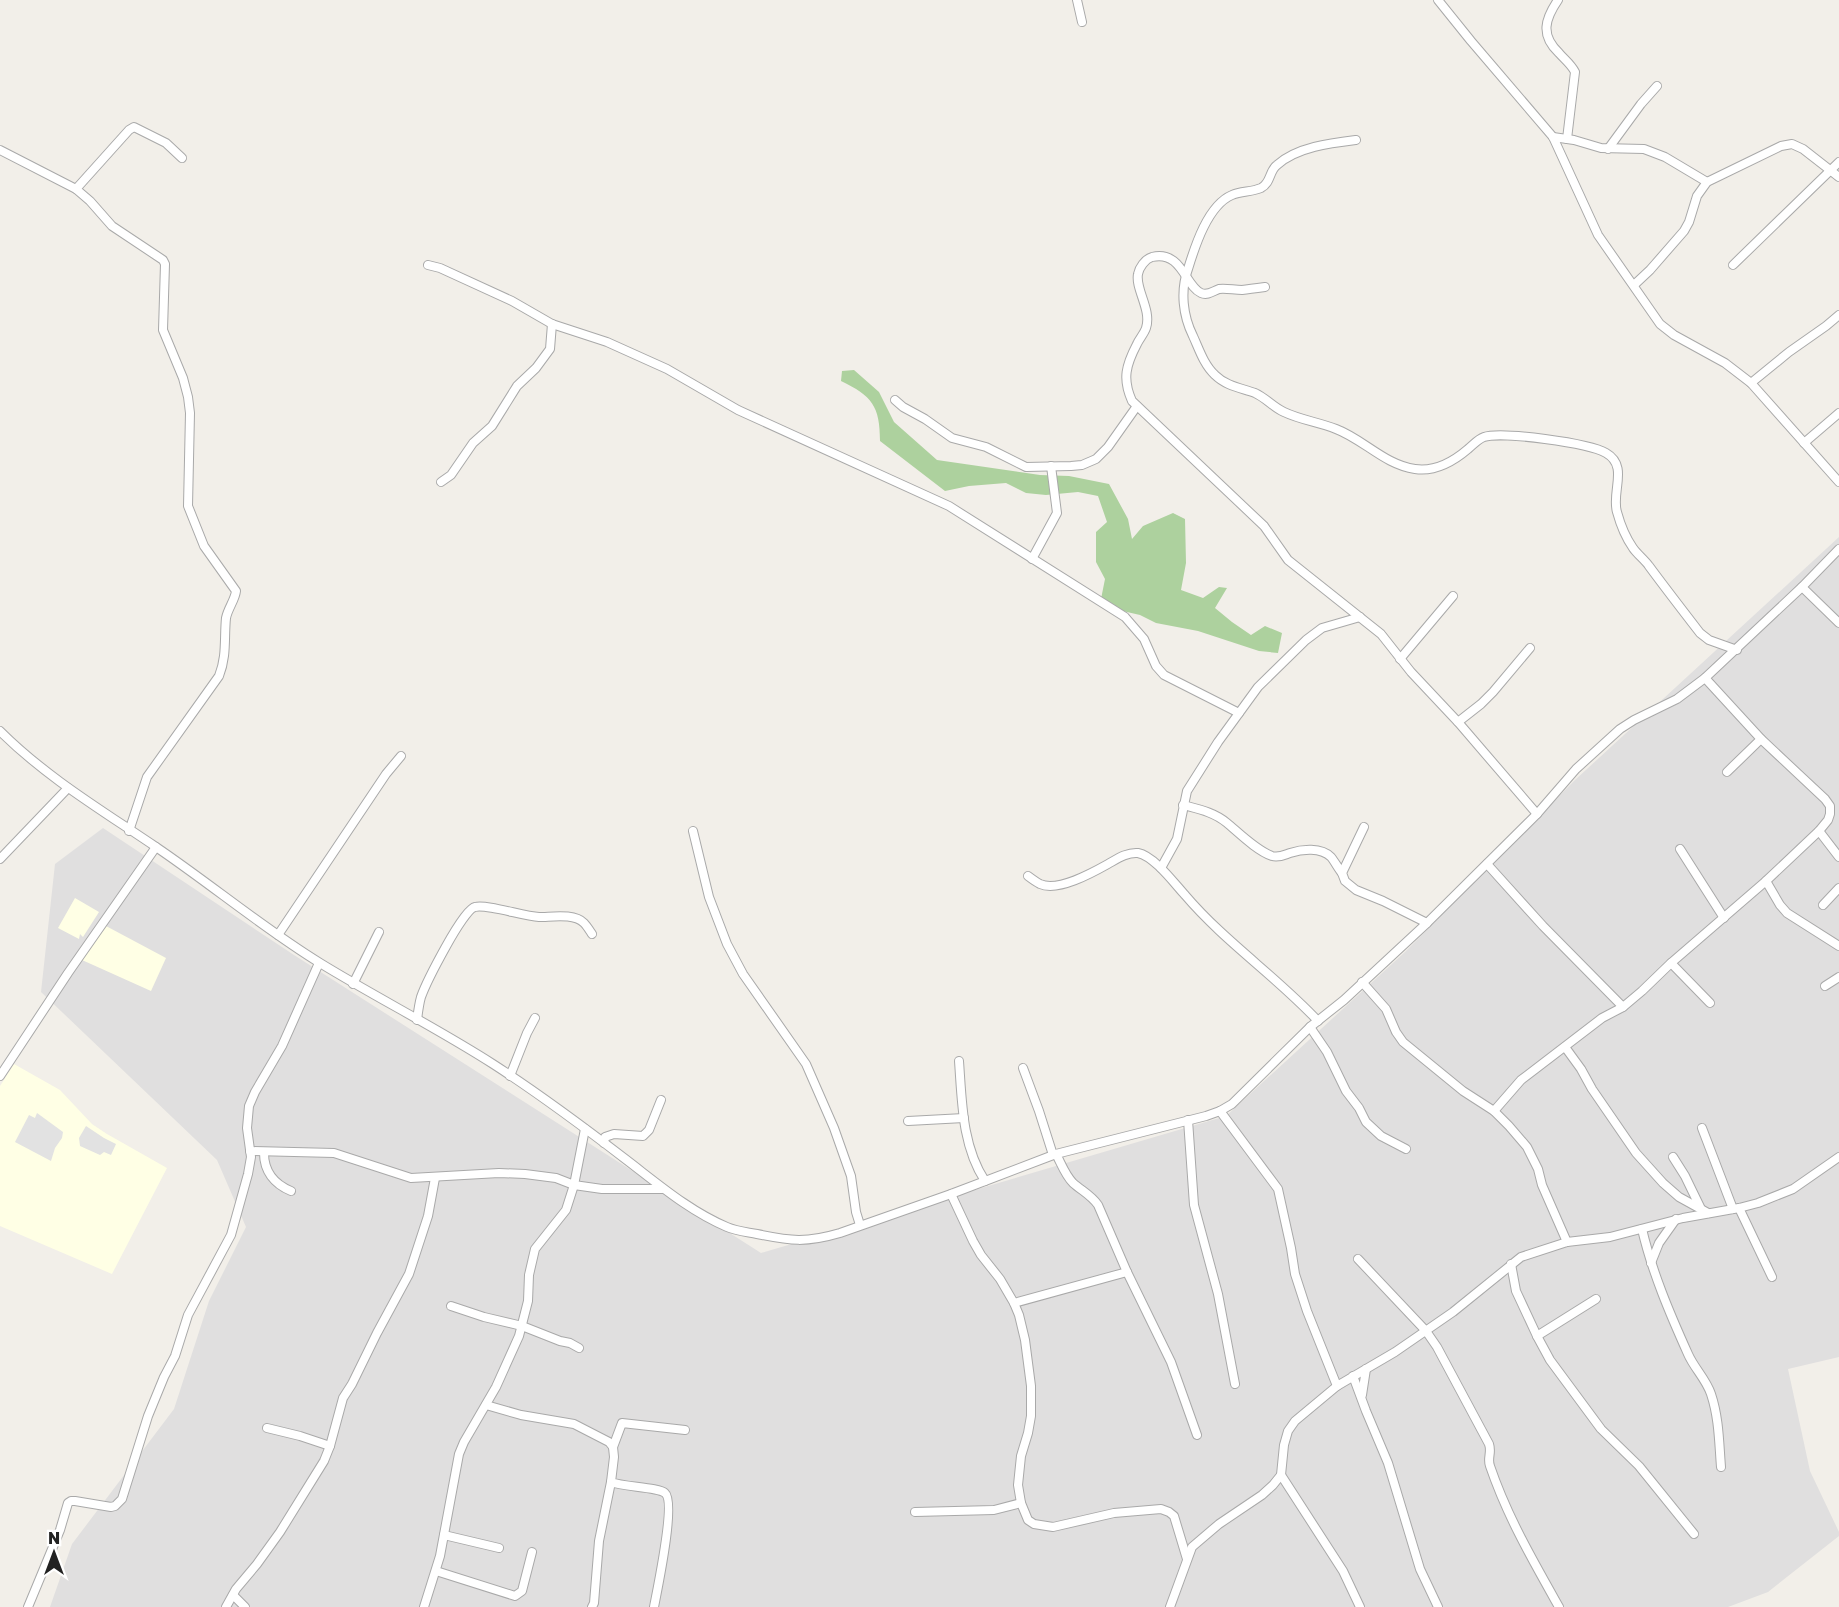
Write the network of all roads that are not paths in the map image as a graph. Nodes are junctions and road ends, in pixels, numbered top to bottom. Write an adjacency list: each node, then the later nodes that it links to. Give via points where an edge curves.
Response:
1 (1077, 0): 4 (street)
2 (1438, 0): 6 (street)
3 (1558, 0): 7 (street, via 1546,31 1551,44 1575,72)
4 (1082, 22)
5 (1657, 86): 9 (street)
6 (1553, 137): 7 (street); 20 (street, via 1598,236)
7 (1567, 139): 9 (street)
8 (1356, 140): 19 (street, via 1289,156 1273,168 1265,186 1223,199 1199,238)
9 (1608, 149): 15 (street, via 1644,149)
10 (0, 150): 16 (street)
11 (182, 158): 16 (street, via 166,143 134,127)
12 (1839, 162): 13 (street)
13 (1831, 171): 14 (street); 15 (street, via 1792,144); 18 (street)
14 (1839, 177)
15 (1707, 182): 20 (street, via 1697,196 1684,231)
16 (76, 189): 54 (street, via 112,226 165,264 163,330 183,378 190,413 188,506 204,546 236,591 226,616 225,657 219,676 147,777)
17 (428, 265): 23 (street)
18 (1733, 265)
19 (1186, 274): 21 (street, via 1204,294 1219,289); 26 (street, via 1178,264 1160,257 1147,259 1138,274 1148,320 1125,374 1125,384); 39 (street, via 1185,316 1214,375 1266,399 1281,411 1336,429 1401,465 1416,470 1439,467 1491,436 1530,436 1597,448 1609,454 1619,477 1617,513 1633,548 1700,633)
20 (1634, 285): 24 (street, via 1660,324)
21 (1265, 287)
22 (1839, 315): 24 (street)
23 (552, 324): 30 (street, via 550,349 517,386 492,426); 33 (street, via 607,342 668,369 738,410 949,506)
24 (1751, 383): 28 (street)
25 (896, 400): 29 (street, via 952,438 986,447 1026,467)
26 (1137, 406): 29 (street, via 1096,459 1082,465); 36 (street, via 1264,526 1288,560)
27 (1839, 413): 28 (street)
28 (1804, 443): 31 (street)
29 (1051, 466): 33 (street, via 1057,513)
30 (441, 482)
31 (1839, 482)
32 (1839, 549): 34 (street)
33 (1032, 559): 42 (street, via 1125,617 1144,639 1164,675)
34 (1802, 587): 37 (street); 39 (street)
35 (1453, 596): 40 (street)
36 (1360, 617): 40 (street, via 1381,634); 42 (street, via 1322,628 1306,640 1264,681)
37 (1839, 623)
38 (1530, 648): 43 (street, via 1493,692)
39 (1737, 650): 41 (street)
40 (1400, 659): 43 (street)
41 (1705, 678): 45 (street); 52 (street, via 1677,699 1620,729 1576,769)
42 (1239, 713): 49 (street, via 1187,791)
43 (1458, 722): 52 (street)
44 (0, 731): 48 (street)
45 (1761, 739): 47 (street); 50 (street)
46 (401, 756): 72 (street)
47 (1727, 772)
48 (69, 788): 54 (street); 60 (street)
49 (1184, 805): 62 (street, via 1178,839); 63 (street, via 1226,821 1264,853 1277,857 1295,851 1317,851 1331,857)
50 (1830, 806): 51 (street); 56 (street, via 1828,820)
51 (1839, 807)
52 (1537, 814): 61 (street)
53 (1364, 827): 63 (street)
54 (129, 831): 57 (street)
55 (693, 831): 115 (street, via 709,897 727,944 743,974 806,1064 834,1128 851,1176)
56 (1820, 831): 59 (street); 65 (street)
57 (156, 847): 72 (street); 89 (street)
58 (1680, 849): 68 (street)
59 (1839, 857)
60 (0, 859)
61 (1487, 864): 69 (street); 81 (street)
62 (1161, 868): 64 (street, via 1143,855 1132,853 1061,885 1041,884); 84 (street, via 1216,929)
63 (1341, 873): 69 (street, via 1356,890)
64 (1029, 876)
65 (1766, 881): 68 (street); 73 (street, via 1787,914)
66 (1839, 888): 67 (street)
67 (1823, 905)
68 (1724, 918): 75 (street)
69 (1427, 923): 77 (street)
70 (380, 932): 78 (street)
71 (592, 934): 83 (street, via 578,919 472,908 427,982)
72 (278, 935): 74 (street)
73 (1839, 946)
74 (319, 963): 78 (street); 101 (street, via 282,1046 249,1106)
75 (1671, 963): 80 (street); 81 (street)
76 (1839, 977): 79 (street)
77 (1362, 982): 84 (street); 93 (street, via 1386,1009 1403,1042)
78 (353, 984): 83 (street)
79 (1826, 986)
80 (1710, 1003)
81 (1623, 1007): 86 (street)
82 (535, 1018): 90 (street)
83 (417, 1020): 90 (street)
84 (1318, 1021): 85 (street)
85 (1310, 1027): 92 (street, via 1232,1104); 100 (street, via 1366,1122 1381,1136)
86 (1565, 1047): 93 (street, via 1521,1080); 113 (street, via 1636,1153 1671,1190)
87 (959, 1061): 94 (street)
88 (1023, 1068): 103 (street)
89 (0, 1076)
90 (510, 1076): 98 (street)
91 (661, 1100): 99 (street, via 643,1136 614,1134 605,1137)
92 (1220, 1111): 95 (street); 133 (street, via 1278,1189 1295,1274)
93 (1494, 1111): 117 (street, via 1527,1147)
94 (964, 1118): 96 (street); 107 (street, via 975,1163)
95 (1188, 1120): 103 (street); 132 (street, via 1194,1205 1216,1285)
96 (908, 1121)
97 (1702, 1128): 112 (street)
98 (585, 1129): 99 (street); 108 (street)
99 (604, 1143): 109 (street)
100 (1406, 1149)
101 (250, 1151): 102 (street); 154 (street, via 248,1174 231,1235 188,1315 175,1356 148,1416 122,1499 111,1508 68,1503)
102 (264, 1153): 106 (street, via 334,1153 411,1178); 110 (street, via 269,1174 282,1188)
103 (1055, 1154): 107 (street); 121 (street, via 1073,1182 1098,1205)
104 (1673, 1157): 113 (street)
105 (1839, 1157): 112 (street, via 1793,1189)
106 (435, 1178): 108 (street, via 525,1174); 139 (street, via 428,1216 409,1274 343,1398)
107 (985, 1181): 111 (street)
108 (574, 1185): 109 (street); 126 (street, via 566,1210 535,1249)
109 (662, 1189): 115 (street, via 729,1228 790,1240 824,1238)
110 (291, 1191)
111 (951, 1194): 115 (street); 124 (street, via 973,1242)
112 (1736, 1209): 113 (street); 122 (street)
113 (1705, 1212): 114 (street)
114 (1677, 1219): 116 (street); 119 (street, via 1659,1243)
115 (860, 1226)
116 (1642, 1229): 117 (street); 119 (street)
117 (1567, 1242): 120 (street)
118 (1358, 1259): 127 (street)
119 (1651, 1263): 141 (street, via 1690,1357 1711,1393)
120 (1511, 1264): 127 (street); 128 (street, via 1516,1291)
121 (1127, 1272): 124 (street); 138 (street, via 1171,1362)
122 (1772, 1277)
123 (1596, 1299): 128 (street)
124 (1014, 1303): 144 (street, via 1025,1340 1032,1402 1029,1433 1019,1467)
125 (451, 1306): 126 (street)
126 (522, 1326): 129 (street); 135 (street)
127 (1426, 1331): 130 (street); 164 (street, via 1489,1444 1489,1463 1508,1513)
128 (1537, 1336): 146 (street, via 1601,1429 1639,1466)
129 (579, 1348)
130 (1366, 1369): 131 (street); 134 (street)
131 (1353, 1377): 133 (street); 134 (street)
132 (1235, 1384)
133 (1337, 1386): 142 (street, via 1288,1431)
134 (1362, 1399): 163 (street, via 1388,1463 1420,1569)
135 (486, 1405): 140 (street, via 574,1424); 147 (street, via 459,1454)
136 (267, 1428): 139 (street)
137 (685, 1430): 140 (street, via 622,1423)
138 (1197, 1435)
139 (330, 1446): 152 (street, via 280,1532)
140 (613, 1447): 143 (street)
141 (1721, 1467)
142 (1281, 1474): 150 (street, via 1262,1495 1200,1538); 162 (street, via 1343,1571)
143 (611, 1482): 159 (street); 160 (street, via 657,1490 668,1496)
144 (1021, 1503): 145 (street, via 994,1510); 150 (street, via 1029,1520 1053,1527 1114,1513 1161,1509 1173,1516)
145 (915, 1512)
146 (1694, 1534)
147 (444, 1535): 148 (street); 151 (street)
148 (499, 1548)
149 (531, 1552): 153 (street, via 522,1591)
150 (1186, 1559): 161 (street)
151 (436, 1571): 153 (street); 157 (street)
152 (233, 1595): 155 (street); 156 (street)
153 (514, 1596): 158 (street)
154 (28, 1607)
155 (226, 1607)
156 (245, 1607)
157 (424, 1607)
158 (517, 1607)
159 (592, 1607)
160 (654, 1607)
161 (1170, 1607)
162 (1360, 1607)
163 (1438, 1607)
164 (1559, 1607)

